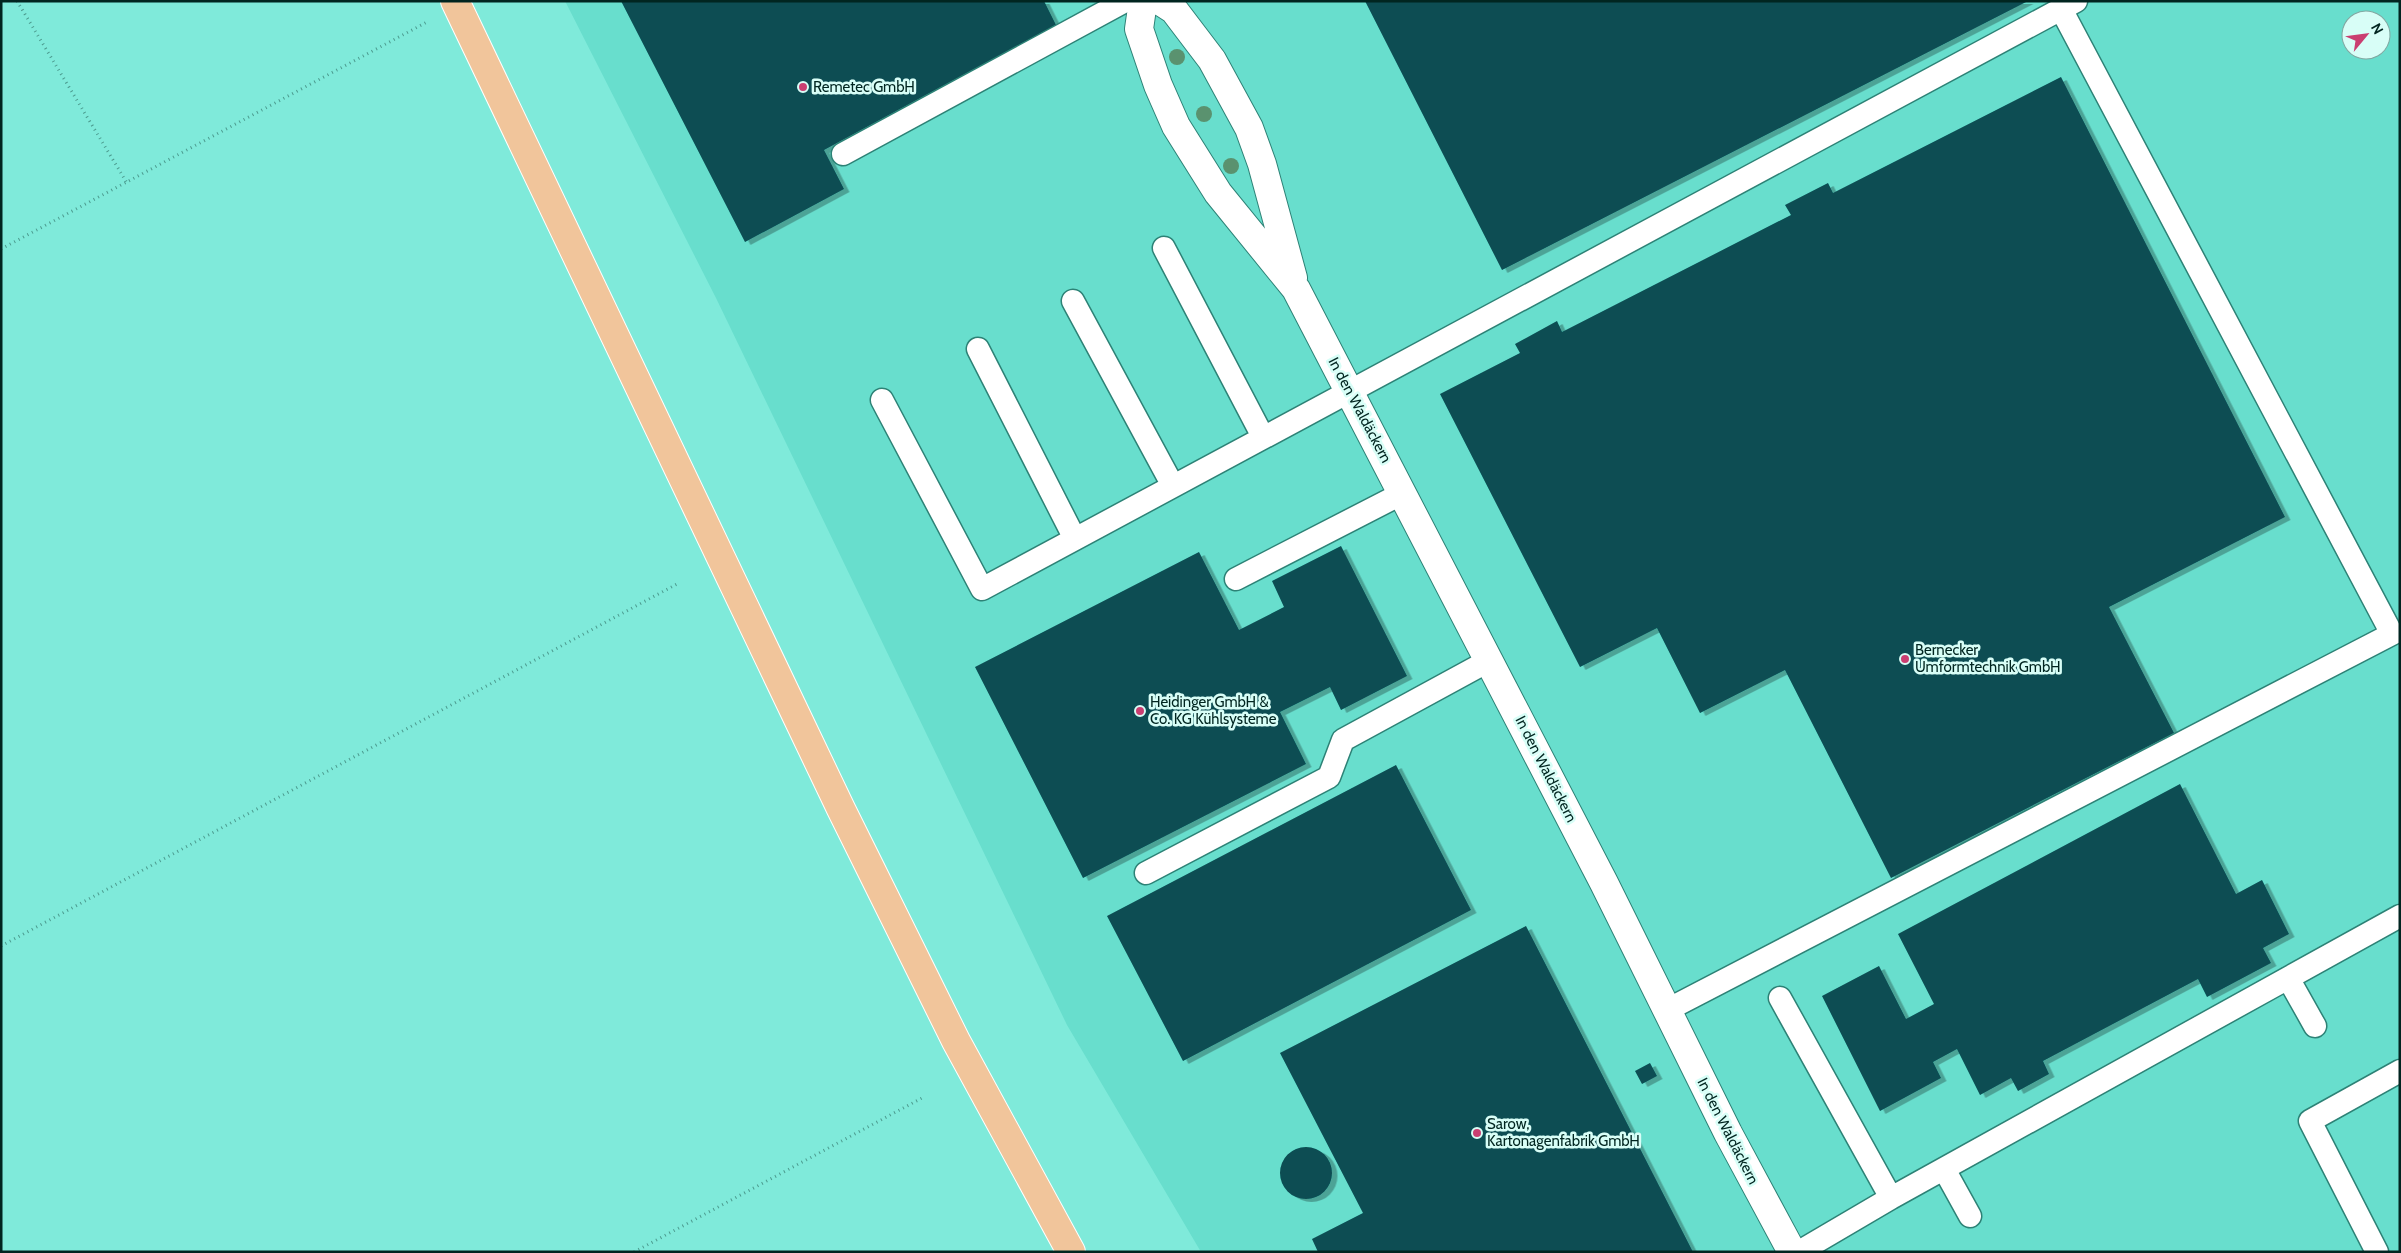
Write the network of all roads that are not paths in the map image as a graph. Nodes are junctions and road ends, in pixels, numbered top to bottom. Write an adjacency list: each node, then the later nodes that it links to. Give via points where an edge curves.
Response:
1 (1125, 1): 6 (lane)
2 (1143, 1): 8 (street, In den Waldäckern, via 1138,29 1176,126 1218,192)
3 (1160, 1): 8 (street, In den Waldäckern, via 1174,10 1212,60 1249,128)
4 (456, 4): 29 (main road, via 841,809 956,1041)
5 (2069, 5): 11 (lane); 23 (lane, via 2392,634)
6 (843, 154)
7 (1164, 248): 13 (lane)
8 (1296, 289): 11 (street, In den Waldäckern)
9 (1073, 301): 14 (lane)
10 (978, 349): 16 (lane)
11 (1350, 391): 13 (lane); 15 (street, In den Waldäckern)
12 (882, 400): 16 (lane, via 982,589)
13 (1263, 438): 14 (lane)
14 (1173, 486): 16 (lane)
15 (1403, 493): 17 (lane); 18 (street, In den Waldäckern)
16 (1075, 539)
17 (1236, 579)
18 (1490, 660): 19 (lane, via 1344,740 1328,777); 23 (street, In den Waldäckern)
19 (1146, 873)
20 (2400, 916): 21 (lane)
21 (2288, 978): 24 (lane); 26 (lane)
22 (1780, 998): 27 (lane)
23 (1666, 1010): 30 (street, In den Waldäckern)
24 (2315, 1026)
25 (2400, 1071): 32 (lane, via 2310,1121)
26 (1944, 1169): 27 (lane); 28 (lane)
27 (1891, 1198): 31 (lane)
28 (1970, 1216)
29 (1071, 1252)
30 (1792, 1252)
31 (1799, 1252)
32 (2377, 1252)

